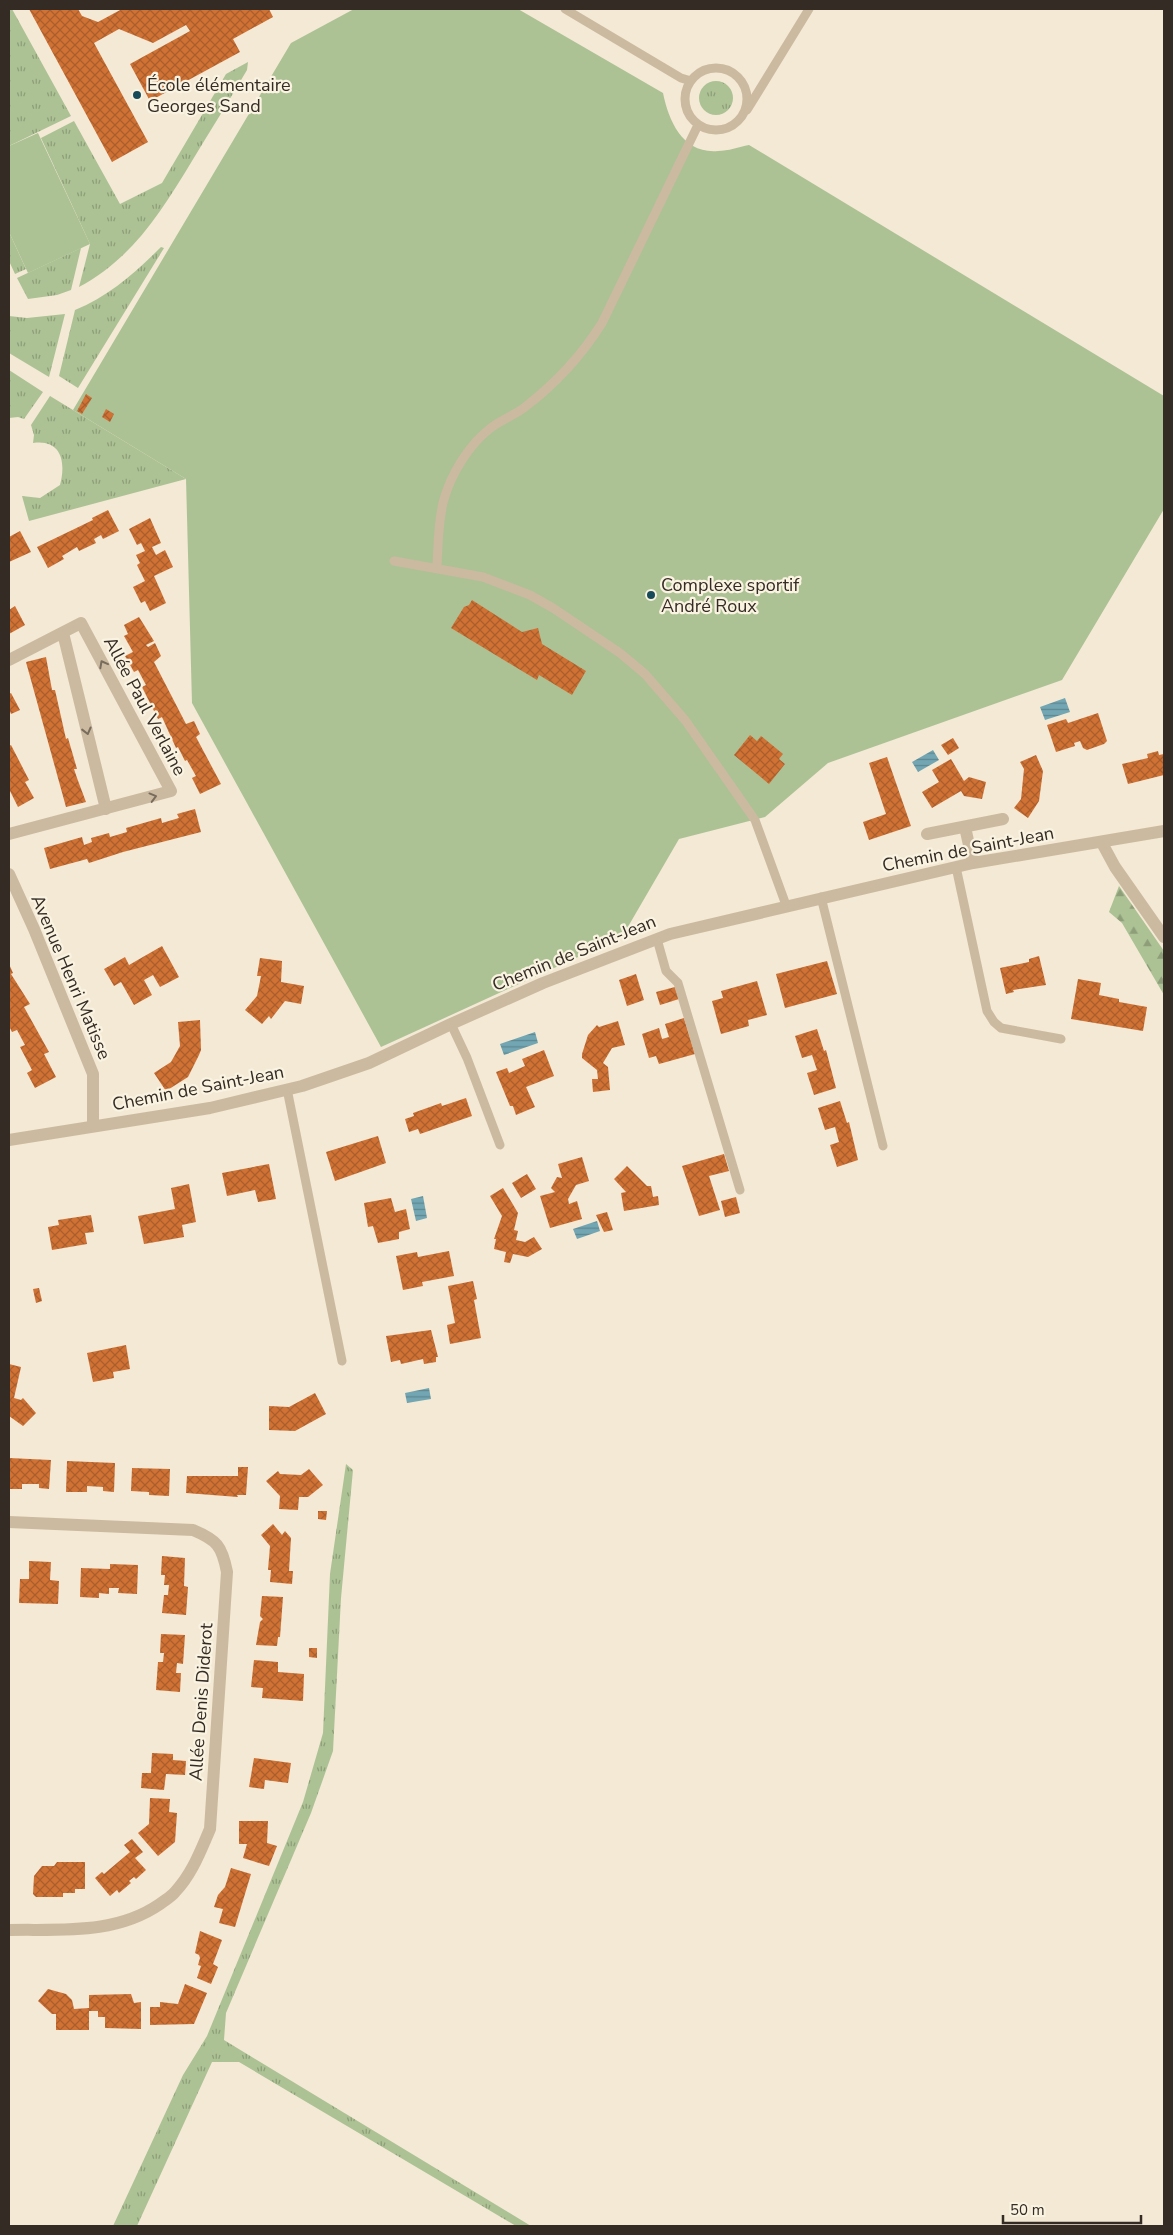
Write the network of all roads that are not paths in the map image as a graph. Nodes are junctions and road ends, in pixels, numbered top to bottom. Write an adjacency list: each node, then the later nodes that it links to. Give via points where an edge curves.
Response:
1 (565, 9): 3 (lane)
2 (809, 9): 4 (lane)
3 (691, 81): 4 (lane, via 706,69 728,70 737,75 747,94); 5 (lane, via 685,102)
4 (744, 114): 5 (lane, via 738,122 720,130)
5 (698, 125): 7 (lane, via 591,341 559,378 526,407 493,426 466,455 443,501)
6 (394, 561): 7 (lane)
7 (437, 567): 21 (lane, via 483,577 530,595 605,643 645,674 685,720 755,820)
8 (63, 633): 9 (street, Allée Paul Verlaine); 10 (street, one-way to 10); 10 (street, Allée Paul Verlaine, one-way to 8, via 171,790 82,623)
9 (9, 660)
10 (106, 810): 14 (street, Allée Paul Verlaine)
11 (1003, 819): 12 (street)
12 (965, 826): 15 (street); 17 (street)
13 (1164, 831): 16 (street, Chemin de Saint-Jean)
14 (9, 834)
15 (927, 834)
16 (1102, 842): 17 (street, Chemin de Saint-Jean); 22 (street, via 1115,867)
17 (973, 863): 18 (street, Chemin de Saint-Jean)
18 (956, 866): 20 (street, Chemin de Saint-Jean); 25 (lane, via 988,1011 994,1022 1001,1028)
19 (9, 875): 27 (street, Avenue Henri Matisse, via 93,1074)
20 (821, 897): 21 (street, Chemin de Saint-Jean); 30 (lane)
21 (786, 905): 23 (street, Chemin de Saint-Jean)
22 (1164, 937)
23 (657, 939): 24 (street, Chemin de Saint-Jean, via 543,983); 31 (lane, via 666,971 678,983)
24 (451, 1024): 26 (street, Chemin de Saint-Jean, via 369,1063); 29 (lane)
25 (1061, 1039)
26 (287, 1089): 27 (street, Chemin de Saint-Jean, via 201,1109); 32 (lane)
27 (94, 1125): 28 (street, Chemin de Saint-Jean)
28 (9, 1140)
29 (500, 1145)
30 (883, 1146)
31 (740, 1190)
32 (342, 1361)
33 (9, 1522): 34 (street, Allée Denis Diderot, via 192,1530 211,1538 223,1552 227,1572 210,1829 195,1865 174,1894 143,1915 112,1926)
34 (9, 1930)

